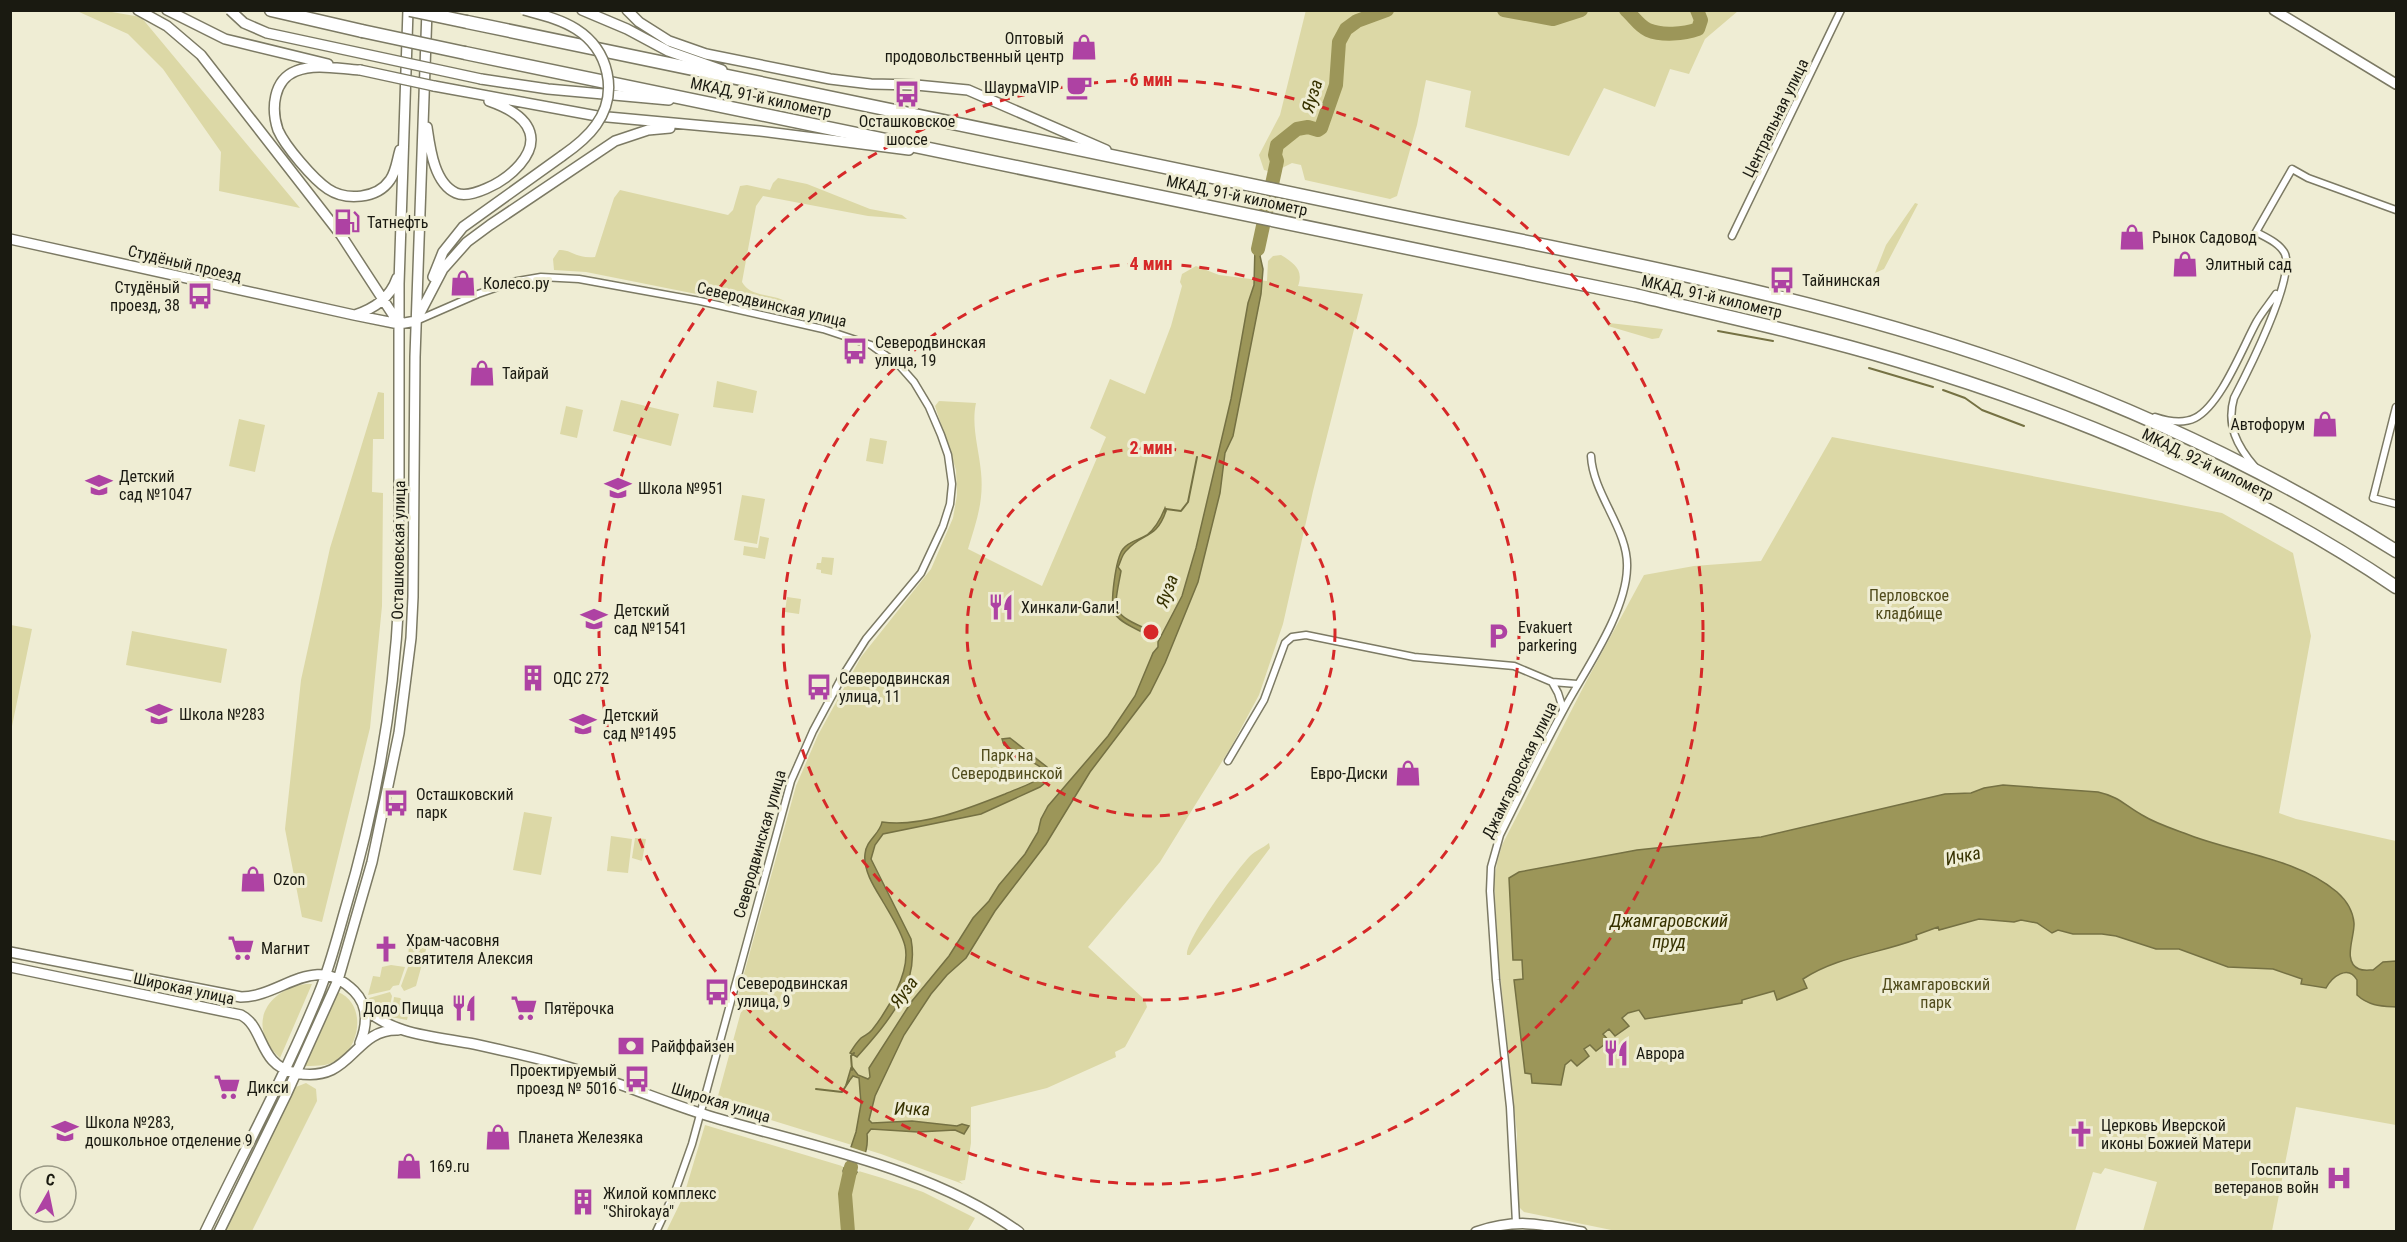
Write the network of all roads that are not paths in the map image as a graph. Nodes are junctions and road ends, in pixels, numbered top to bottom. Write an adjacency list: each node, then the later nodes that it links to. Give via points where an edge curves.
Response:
1 (138, 10): 29 (main road, via 167,26 201,55 341,235)
2 (167, 10): 14 (main road, via 246,45)
3 (230, 10): 19 (main road, bridge, via 244,23 267,33 481,79)
4 (271, 10): 19 (highway, МКАД, 91-й километр, bridge)
5 (409, 10): 15 (highway, МКАД, 91-й километр, bridge); 20 (main road, Осташковская улица)
6 (427, 10): 18 (main road, Осташковская улица)
7 (524, 10): 30 (main road, bridge, via 562,21 595,45 607,71 609,97 598,124 579,144 463,227 443,252)
8 (582, 10): 12 (main road)
9 (627, 10): 13 (main road)
10 (1840, 10): 25 (street, Центральная улица)
11 (2274, 10): 16 (main road)
12 (627, 29): 13 (main road); 15 (main road, via 668,51)
13 (669, 41): 23 (main road, via 706,54 830,79 968,90)
14 (360, 70): 17 (main road, bridge); 20 (main road, via 312,67 291,74 279,85 274,105 278,129 307,170 328,189 344,195 370,195 382,189 395,167)
15 (753, 81): 23 (highway, МКАД, 91-й километр)
16 (2397, 84)
17 (478, 96): 18 (main road, via 514,112 526,122 531,145 519,167 491,187 467,195 448,188 435,166); 21 (main road, via 597,116)
18 (424, 104): 32 (main road, Осташковская улица)
19 (719, 105): 22 (highway, МКАД, 91-й километр)
20 (405, 121): 27 (main road, Осташковская улица)
21 (700, 127): 22 (main road); 30 (main road, via 632,133 593,154 467,242 443,269)
22 (977, 158): 35 (highway, МКАД, 91-й километр, via 1635,295 1780,329)
23 (1125, 158): 34 (highway, МКАД, 91-й километр, via 1798,302)
24 (2397, 210): 28 (street, via 2292,169 2256,232 2276,244 2285,255)
25 (1732, 236)
26 (10, 239): 31 (main road, Студёный проезд)
27 (399, 270): 29 (main road); 33 (main road, Осташковская улица)
28 (2280, 289): 36 (street, via 2258,319 2214,400 2195,418 2181,422 2165,420); 39 (street, via 2269,326 2230,410 2230,421 2241,448)
29 (384, 300): 31 (main road); 33 (main road)
30 (425, 301): 32 (main road)
31 (354, 315): 33 (main road, Студёный проезд)
32 (416, 321): 33 (main road, Северодвинская улица); 51 (main road, Осташковская улица, via 413,597 406,684 381,825); 58 (street, Северодвинская улица, via 512,282 541,278 579,279 700,301 823,329 871,345 899,365 914,382 941,435 952,484 943,526 921,573 866,639 842,677 791,781)
33 (399, 324): 50 (main road, Осташковская улица, via 399,597 392,692 369,822)
34 (2006, 364): 36 (highway, МКАД, 92-й километр)
35 (1996, 392): 42 (highway, МКАД, 92-й километр, via 2105,433 2199,476 2294,525)
36 (2116, 406): 39 (highway, МКАД, 92-й километр)
37 (2397, 407): 40 (street, via 2373,498)
38 (1591, 456): 44 (street, Джамгаровская улица, via 1598,487 1625,550 1627,568 1617,611)
39 (2261, 475): 41 (highway, МКАД, 92-й километр)
40 (2397, 504)
41 (2397, 551)
42 (2397, 587)
43 (1552, 682): 44 (street); 45 (street); 46 (street, via 1514,666 1414,657 1306,635 1292,637 1285,643 1264,700)
44 (1577, 684): 45 (street, Джамгаровская улица)
45 (1563, 710): 59 (street, Джамгаровская улица, via 1500,835 1490,872)
46 (1228, 761)
47 (10, 952): 49 (main road, Широкая улица)
48 (10, 966): 52 (main road, Широкая улица)
49 (114, 973): 50 (main road, Широкая улица, via 241,998 262,994 301,977); 52 (street, via 120,982)
50 (325, 976): 51 (main road, Широкая улица); 56 (main road, Осташковская улица)
51 (338, 980): 53 (main road, Широкая улица, via 359,996); 57 (main road, Осташковская улица)
52 (111, 987): 56 (main road, Широкая улица, via 246,1017 271,1060)
53 (364, 1007): 54 (main road, Широкая улица, via 373,1016); 55 (main road, via 364,1031)
54 (404, 1030): 55 (main road, via 378,1032); 58 (main road, Широкая улица, via 577,1069)
55 (354, 1053): 57 (main road, via 338,1068)
56 (283, 1069): 57 (main road); 60 (main road, Осташковская улица)
57 (296, 1073): 61 (main road, Осташковская улица)
58 (701, 1113): 62 (street, via 676,1189); 63 (main road, Широкая улица, via 831,1150 947,1191)
59 (1516, 1222): 64 (main road); 65 (main road)
60 (205, 1232)
61 (219, 1232)
62 (656, 1232)
63 (1019, 1232)
64 (1476, 1232)
65 (1582, 1232)

